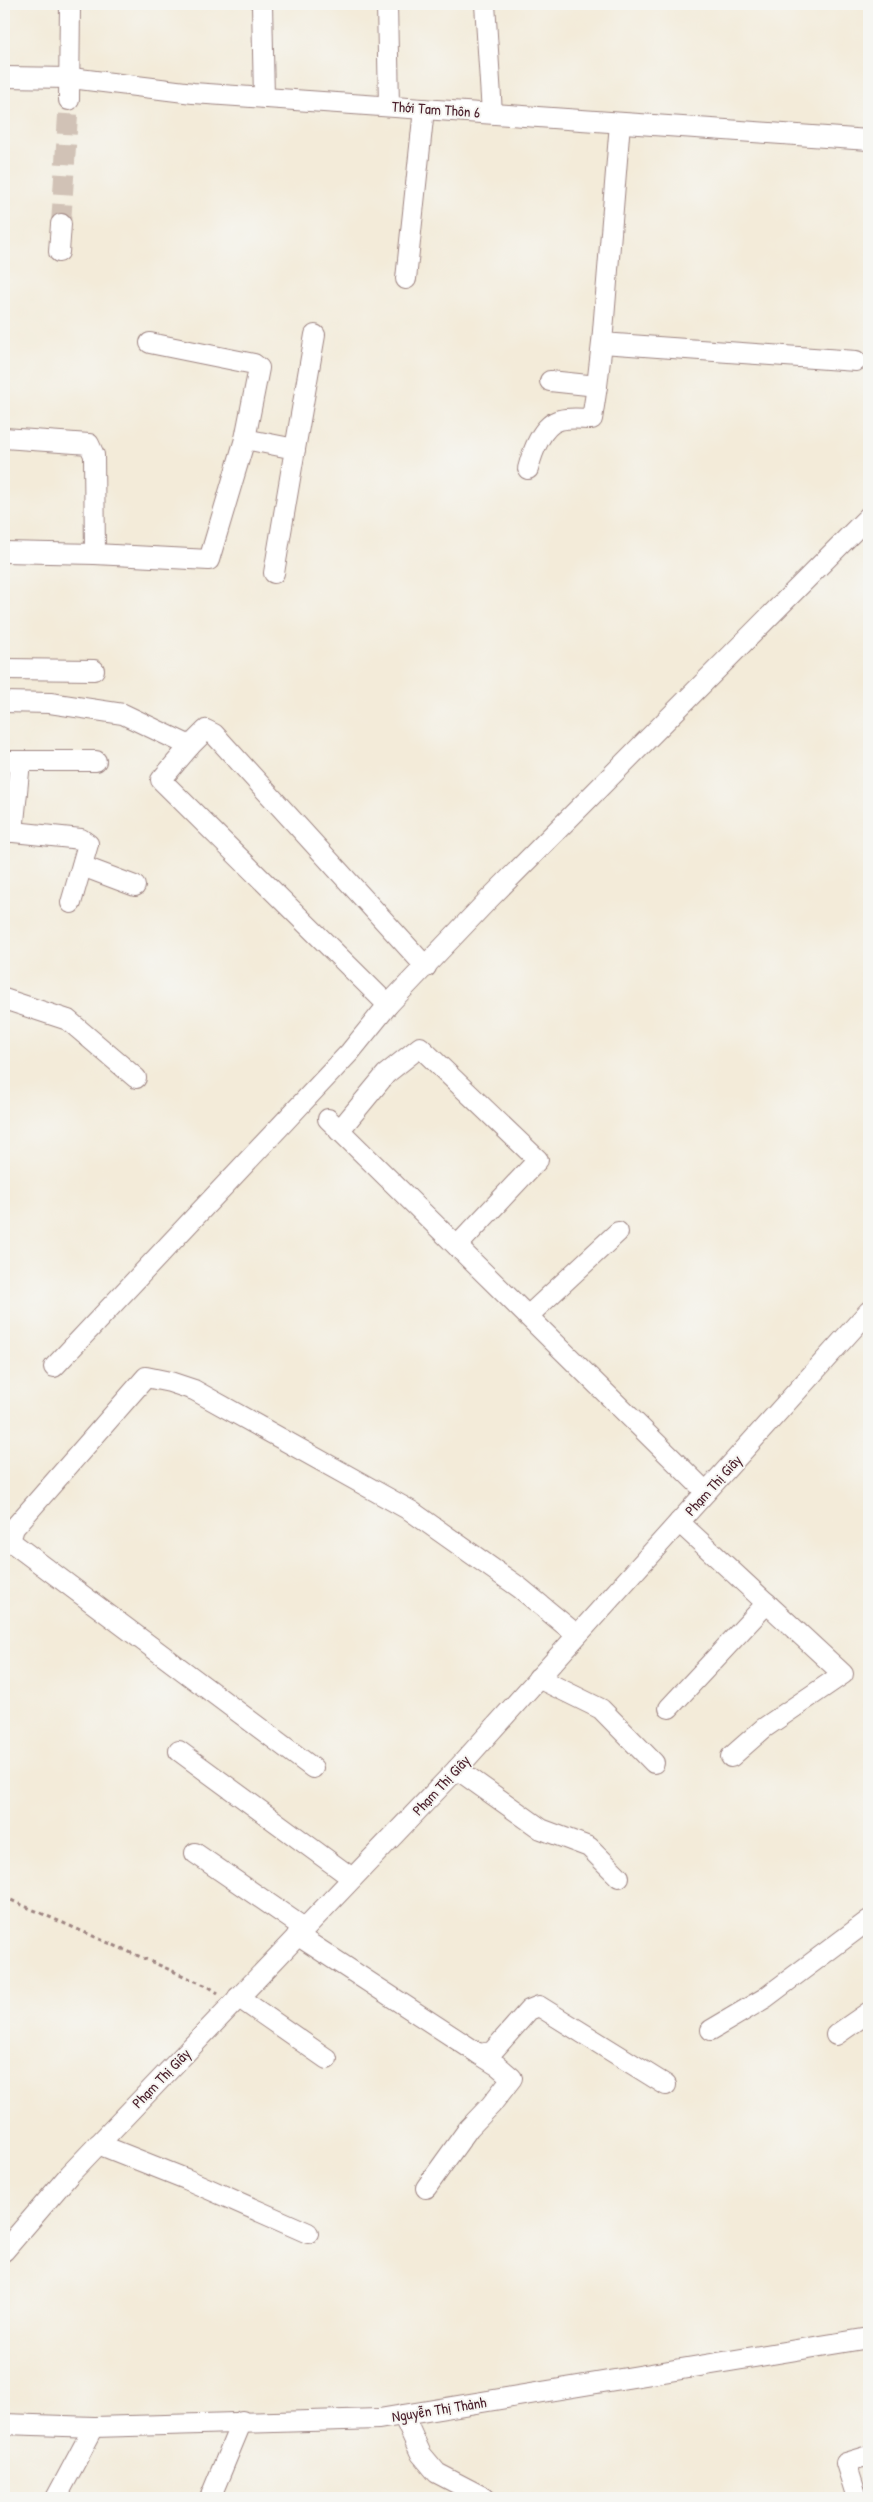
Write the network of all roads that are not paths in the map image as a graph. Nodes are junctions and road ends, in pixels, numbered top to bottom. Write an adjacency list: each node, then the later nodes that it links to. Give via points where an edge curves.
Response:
1 (70, 4): 6 (street)
2 (262, 4): 7 (street)
3 (387, 4): 9 (street)
4 (485, 4): 11 (street)
5 (4, 77): 6 (street, Thới Tam Thôn 6)
6 (71, 78): 7 (street, Thới Tam Thôn 6); 8 (street)
7 (264, 98): 9 (street, Thới Tam Thôn 6)
8 (69, 100)
9 (389, 106): 10 (street, Thới Tam Thôn 6)
10 (424, 109): 11 (street, Thới Tam Thôn 6); 16 (street)
11 (492, 113): 12 (street, Thới Tam Thôn 6)
12 (620, 123): 13 (street, Thới Tam Thôn 6); 19 (street)
13 (869, 140)
14 (61, 224): 15 (street)
15 (59, 252)
16 (406, 279)
17 (315, 335): 25 (street)
18 (150, 343): 24 (street, via 254,364 259,368)
19 (602, 343): 20 (street); 22 (street)
20 (856, 361)
21 (550, 381): 22 (street)
22 (597, 386): 26 (street, via 592,419 563,419 552,424 532,453)
23 (4, 438): 29 (street, via 89,444 94,455)
24 (245, 439): 25 (street); 29 (street, via 209,560)
25 (295, 450): 30 (street)
26 (528, 469)
27 (869, 516): 41 (street, via 489,899)
28 (4, 552): 29 (street)
29 (95, 554)
30 (274, 574)
31 (4, 669): 32 (street)
32 (94, 670)
33 (4, 702): 34 (street, via 50,703 123,714)
34 (190, 746): 41 (street, via 206,730 214,734); 43 (street, via 161,780)
35 (12, 761): 36 (street); 37 (street)
36 (96, 762)
37 (8, 832): 38 (street, via 81,840 88,844)
38 (82, 866): 39 (street); 40 (street)
39 (135, 886)
40 (71, 903)
41 (426, 967): 43 (street)
42 (4, 999): 44 (street, via 68,1020)
43 (388, 1005): 49 (street, via 350,1052)
44 (136, 1078)
45 (618, 1232): 48 (street)
46 (457, 1246): 46 (street, via 334,1125 386,1074 420,1048 538,1160); 48 (street)
47 (869, 1311): 50 (street, Phạm Thị Giây)
48 (528, 1316): 50 (street)
49 (54, 1367)
50 (706, 1492): 51 (street, Phạm Thị Giây)
51 (679, 1522): 52 (street); 53 (street, Phạm Thị Giây)
52 (767, 1603): 55 (street); 57 (street, via 843,1674 764,1728)
53 (577, 1635): 54 (street, Phạm Thị Giây); 59 (street, via 520,1588 411,1511 194,1390 146,1377 14,1528 11,1538 14,1544)
54 (538, 1678): 58 (street, via 601,1709); 60 (street, Phạm Thị Giây)
55 (669, 1708)
56 (179, 1751): 63 (street)
57 (730, 1757)
58 (654, 1763)
59 (313, 1768)
60 (457, 1768): 62 (street, via 541,1829 589,1847); 63 (street, Phạm Thị Giây)
61 (195, 1853): 65 (street)
62 (619, 1877)
63 (352, 1878): 65 (street, Phạm Thị Giây)
64 (869, 1920): 68 (street, via 765,1998)
65 (300, 1932): 66 (street, Phạm Thị Giây); 70 (street)
66 (235, 2000): 71 (street); 73 (street, Phạm Thị Giây)
67 (869, 2012): 69 (street)
68 (711, 2030)
69 (836, 2035)
70 (479, 2054): 72 (street, via 492,2052 529,2010 539,2006); 74 (street, via 512,2078 469,2128)
71 (327, 2059)
72 (666, 2084)
73 (98, 2144): 75 (street); 76 (street, Phạm Thị Giây)
74 (426, 2188)
75 (308, 2233)
76 (6, 2244)
77 (869, 2338): 78 (street, Nguyễn Thị Thảnh)
78 (403, 2415): 79 (street, Nguyễn Thị Thảnh, via 379,2419); 85 (street, via 420,2454 437,2473)
79 (242, 2421): 80 (street, Nguyễn Thị Thảnh); 84 (street)
80 (94, 2427): 81 (street, Nguyễn Thị Thảnh); 83 (street)
81 (6, 2428)
82 (869, 2456): 86 (street, via 846,2463)
83 (56, 2498)
84 (210, 2498)
85 (485, 2498)
86 (857, 2498)

